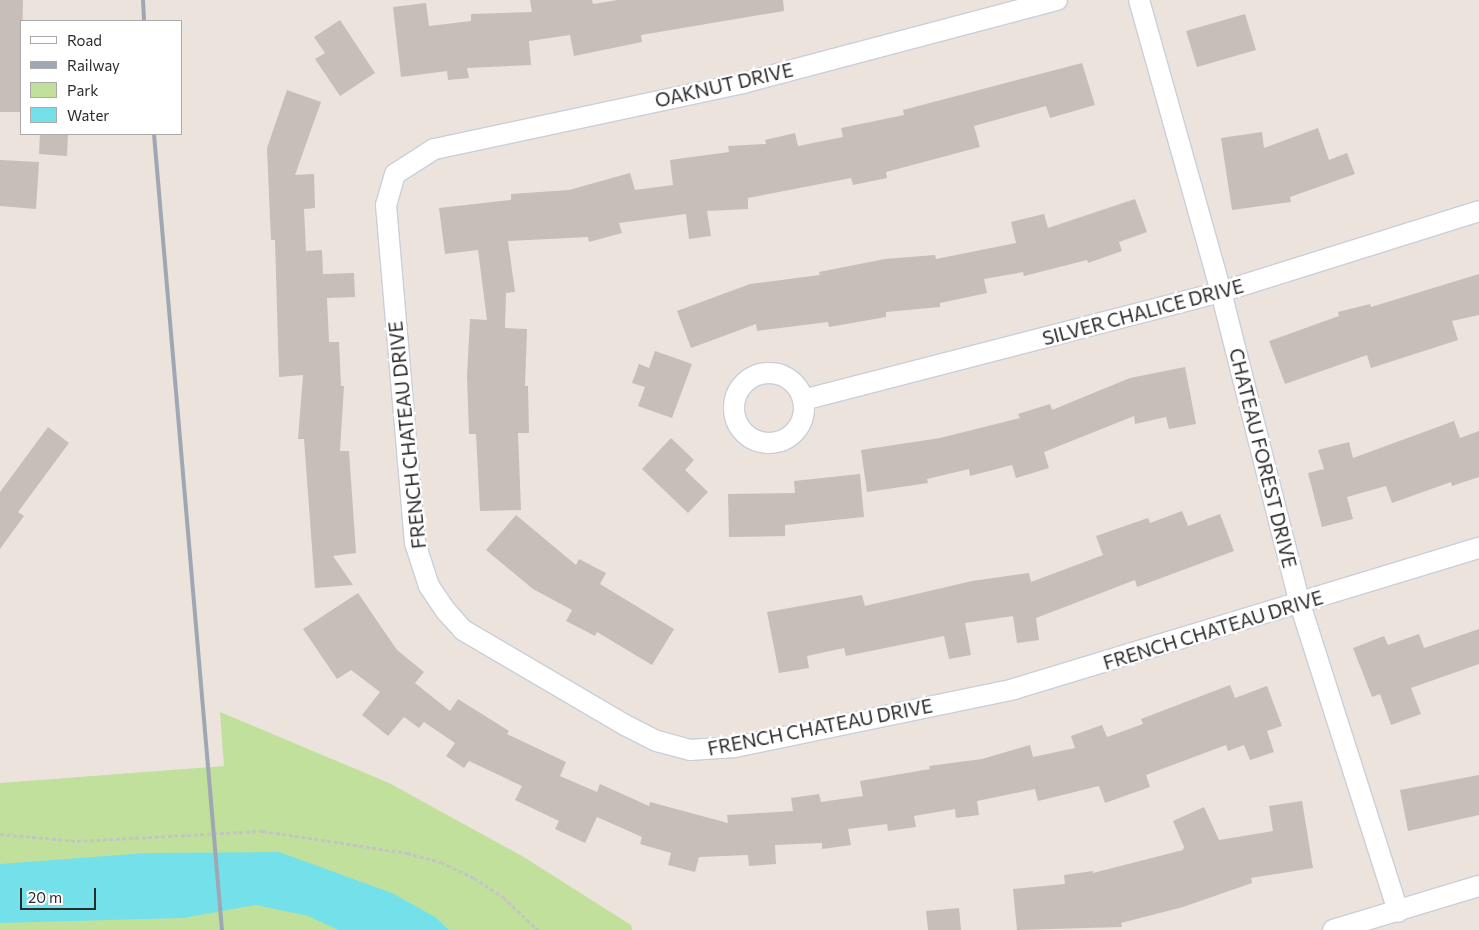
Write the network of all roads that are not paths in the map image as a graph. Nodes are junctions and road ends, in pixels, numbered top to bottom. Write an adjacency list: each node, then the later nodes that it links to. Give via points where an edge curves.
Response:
1 (1057, 0): 3 (street, OAKNUT DRIVE, via 742,82 434,148)
2 (1139, 0): 5 (street, CHATEAU FOREST DRIVE)
3 (395, 174): 8 (street, FRENCH CHATEAU DRIVE, via 386,205 410,496 415,544 429,586 463,630 649,737 690,750 735,746 1014,689)
4 (1479, 211): 5 (street, SILVER CHALICE DRIVE)
5 (1221, 292): 6 (street, SILVER CHALICE DRIVE); 8 (street, CHATEAU FOREST DRIVE)
6 (803, 400)
7 (1479, 548): 8 (street, FRENCH CHATEAU DRIVE)
8 (1300, 604): 10 (street, CHATEAU FOREST DRIVE)
9 (1479, 886): 10 (street)
10 (1398, 912): 11 (street)
11 (1334, 930)

